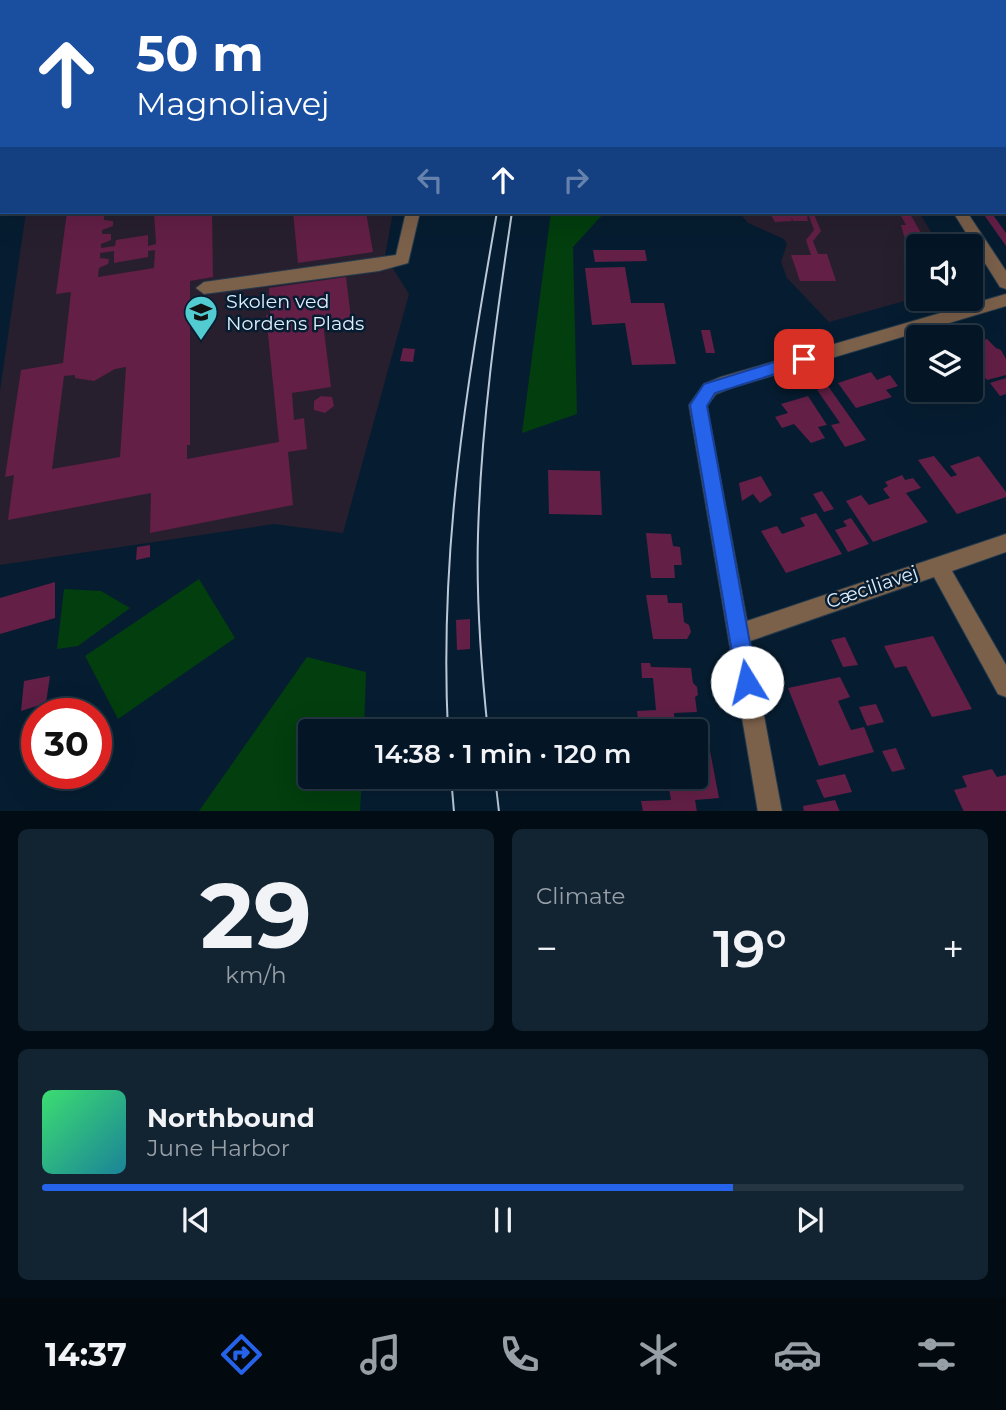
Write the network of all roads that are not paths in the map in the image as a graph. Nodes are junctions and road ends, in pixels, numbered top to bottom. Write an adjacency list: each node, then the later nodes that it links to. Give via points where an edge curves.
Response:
1 (413, 214): 4 (street, via 403,259)
2 (961, 214): 3 (street)
3 (1006, 283)
4 (204, 288)
5 (1006, 300): 8 (street, via 710,389 698,405)
6 (1006, 543): 7 (street, Cæciliavej)
7 (937, 565): 8 (street, Cæciliavej); 9 (street)
8 (739, 634): 10 (street)
9 (1006, 686)
10 (770, 811)

